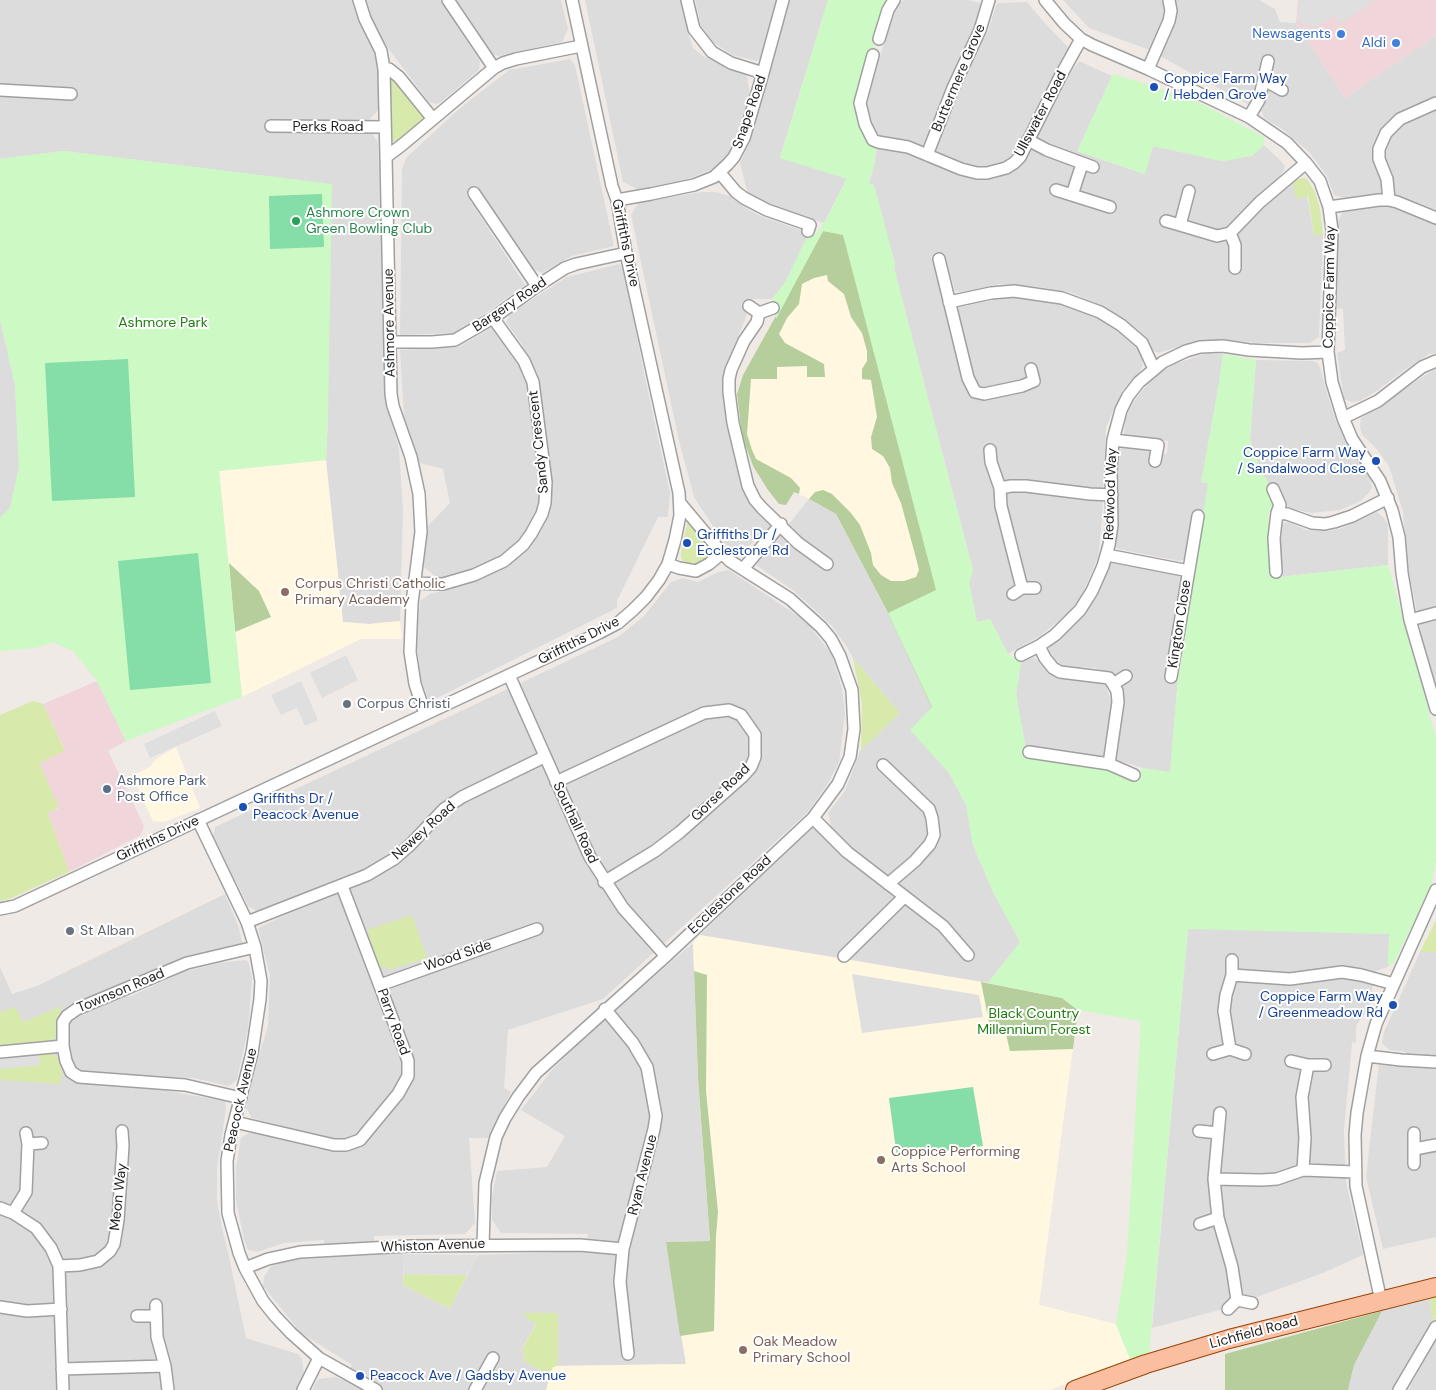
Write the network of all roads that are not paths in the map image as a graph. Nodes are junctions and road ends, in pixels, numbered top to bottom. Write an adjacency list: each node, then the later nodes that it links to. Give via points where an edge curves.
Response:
1 (359, 0): 16 (street, Ashmore Avenue, via 381,51)
2 (448, 0): 15 (street)
3 (572, 0): 12 (street, Griffiths Drive)
4 (687, 0): 18 (street, via 694,29 712,52 731,63)
5 (783, 0): 18 (street, Snape Road)
6 (894, 0): 10 (street)
7 (989, 0): 29 (street, Buttermere Grove, via 980,30)
8 (1045, 0): 11 (street, Coppice Farm Way)
9 (1169, 0): 17 (street, via 1169,21)
10 (879, 39)
11 (1081, 39): 17 (street, Coppice Farm Way); 28 (street, Ullswater Road)
12 (581, 46): 15 (street, via 516,59); 37 (street, Griffiths Drive)
13 (873, 55): 29 (street, Ullswater Road, via 860,103 870,135 878,142)
14 (1268, 61): 19 (street)
15 (494, 68): 25 (street)
16 (384, 69): 25 (street, via 399,76); 27 (street, Ashmore Avenue)
17 (1148, 70): 24 (street, Coppice Farm Way)
18 (763, 73): 32 (street, Snape Road, via 744,138)
19 (1264, 80): 21 (street); 24 (street, via 1259,100)
20 (0, 90): 22 (street)
21 (1282, 90)
22 (71, 94)
23 (1436, 103): 38 (street, via 1400,119 1386,133 1379,159)
24 (1249, 117): 31 (street, Coppice Farm Way, via 1287,143)
25 (433, 119): 30 (street)
26 (271, 126): 27 (street, Perks Road)
27 (385, 127): 30 (street, Ashmore Avenue)
28 (1028, 140): 29 (street, Ullswater Road, via 1020,157 997,172 976,173); 36 (street, via 1087,165)
29 (927, 154)
30 (386, 157): 55 (street, Ashmore Avenue)
31 (1306, 163): 40 (street, Coppice Farm Way, via 1320,181); 45 (street)
32 (720, 173): 37 (street, Snape Road, via 694,185); 44 (street, via 744,198 810,225)
33 (1056, 190): 36 (street)
34 (1189, 191): 43 (street)
35 (474, 193): 49 (street)
36 (1072, 194): 39 (street)
37 (617, 200): 46 (street, Griffiths Drive)
38 (1389, 200): 40 (street); 41 (street)
39 (1110, 207)
40 (1329, 207): 56 (street, Coppice Farm Way, via 1332,254)
41 (1436, 218)
42 (1166, 221): 43 (street)
43 (1180, 225): 45 (street, via 1217,236)
44 (808, 231)
45 (1230, 233): 48 (street, via 1235,245)
46 (626, 253): 49 (street, Bargery Road, via 565,268); 68 (street, Griffiths Drive)
47 (939, 259): 50 (street)
48 (1235, 268)
49 (536, 286): 54 (street, Bargery Road)
50 (949, 302): 58 (street, via 1014,291 1062,298 1100,312 1121,325 1142,343); 59 (street, via 968,378 975,392 984,394 1022,386 1034,381)
51 (748, 306): 53 (street)
52 (773, 308): 53 (street)
53 (760, 313): 71 (street, via 731,370 729,392 733,423 751,494)
54 (492, 318): 55 (street, Bargery Road, via 455,340); 79 (street, Sandy Crescent, via 524,361 533,382 546,482 542,514 523,546 504,561 474,575 443,584)
55 (390, 342): 79 (street, Ashmore Avenue, via 393,406 411,457 419,494 420,532)
56 (1328, 352): 58 (street, Redwood Way, via 1200,347); 60 (street, Coppice Farm Way, via 1332,382)
57 (1436, 361): 60 (street, via 1422,367 1378,401)
58 (1154, 368): 61 (street, Redwood Way, via 1128,396)
59 (1031, 369)
60 (1343, 418): 67 (street, Coppice Farm Way)
61 (1113, 440): 63 (street, via 1158,446); 66 (street, Redwood Way)
62 (990, 450): 64 (street, via 990,462)
63 (1155, 461)
64 (1000, 488): 66 (street, via 1026,486); 80 (street, via 1018,591)
65 (1273, 489): 69 (street, via 1280,505)
66 (1112, 495): 73 (street, Redwood Way)
67 (1388, 498): 69 (street, via 1352,516 1325,524); 82 (street, Coppice Farm Way, via 1399,536)
68 (680, 503): 72 (street, Ecclestone Road); 74 (street, Griffiths Drive)
69 (1277, 513): 78 (street, via 1274,538)
70 (1198, 516): 77 (street, Kington Close)
71 (781, 524): 75 (street, via 798,543); 76 (street)
72 (722, 553): 74 (street, via 696,570); 76 (street, Ecclestone Road)
73 (1107, 555): 77 (street, Kington Close); 83 (street, Redwood Way, via 1080,610)
74 (668, 564): 85 (street, Griffiths Drive, via 646,597 618,623)
75 (827, 564)
76 (743, 570): 97 (street, Ecclestone Road, via 790,599 821,627 840,656 852,690 854,729 850,757 838,784)
77 (1189, 570): 87 (street, Kington Close)
78 (1276, 572)
79 (415, 584): 90 (street, Ashmore Avenue, via 410,652 415,684)
80 (1035, 588)
81 (1436, 613): 82 (street)
82 (1410, 620): 89 (street, Coppice Farm Way)
83 (1039, 646): 84 (street, Redwood Way); 88 (street, via 1053,668 1060,672 1109,678)
84 (1021, 655)
85 (509, 675): 90 (street, Griffiths Drive); 92 (street, Southall Road)
86 (1126, 676): 88 (street)
87 (1172, 677)
88 (1113, 684): 94 (street, via 1118,702)
89 (1436, 709)
90 (426, 714): 98 (street, Griffiths Drive)
91 (1029, 752): 94 (street)
92 (544, 757): 96 (street, Southall Road); 101 (street, Newey Road, via 462,797 444,809 394,859)
93 (883, 764): 100 (street, via 929,809 934,835 915,861)
94 (1109, 764): 95 (street)
95 (1134, 775)
96 (556, 782): 99 (street, Southall Road); 99 (street, Gorse Road, via 704,713 729,710 741,716 755,735 755,757 742,777 680,832)
97 (813, 818): 100 (street, via 847,852); 109 (street, Ecclestone Road)
98 (198, 820): 104 (street, Griffiths Drive, via 15,906); 105 (street, Peacock Avenue)
99 (604, 882): 109 (street, Southall Road)
100 (888, 884): 103 (street)
101 (342, 886): 105 (street, Newey Road); 113 (street, Parry Road)
102 (1436, 890): 114 (street)
103 (904, 897): 108 (street, via 943,926); 110 (street)
104 (0, 909)
105 (247, 922): 107 (street, Peacock Avenue)
106 (537, 929): 113 (street, Wood Side)
107 (255, 947): 116 (street, Townson Road, via 187,963 77,1009 62,1022); 126 (street, Peacock Avenue, via 261,981 260,999 252,1054)
108 (968, 955)
109 (666, 956): 115 (street, Ecclestone Road)
110 (844, 956)
111 (1232, 960): 112 (street)
112 (1232, 975): 114 (street, via 1290,979 1342,972); 117 (street, via 1224,1011)
113 (380, 984): 128 (street, Parry Road, via 408,1061 408,1076 398,1094 360,1140 334,1145)
114 (1394, 984): 121 (street, via 1376,1024)
115 (606, 1009): 146 (street, Ecclestone Road, via 536,1073 505,1118 496,1137 485,1183); 147 (street, Ryan Avenue, via 647,1067 656,1116)
116 (63, 1046): 118 (street); 126 (street, Townson Road, via 68,1067 79,1077 185,1084)
117 (1230, 1049): 119 (street); 120 (street)
118 (0, 1052)
119 (1213, 1054)
120 (1244, 1054)
121 (1367, 1056): 123 (street); 140 (street, via 1357,1113)
122 (1291, 1061): 124 (street)
123 (1436, 1062)
124 (1308, 1065): 125 (street); 139 (street, via 1302,1097)
125 (1325, 1065)
126 (241, 1098): 128 (street, Peacock Avenue)
127 (1220, 1113): 131 (street)
128 (234, 1122): 149 (street, Peacock Avenue, via 227,1161 227,1196 232,1229)
129 (122, 1131): 136 (street, Meon Way)
130 (1199, 1131): 131 (street)
131 (1218, 1133): 141 (street)
132 (1414, 1133): 137 (street)
133 (42, 1144): 143 (street, via 27,1138 26,1192)
134 (136, 1145): 136 (street, Meon Way)
135 (1436, 1145): 137 (street)
136 (124, 1146): 148 (street, Meon Way, via 114,1244 98,1261)
137 (1414, 1149): 138 (street)
138 (1414, 1164)
139 (1303, 1170): 140 (street); 141 (street, via 1277,1179)
140 (1355, 1172): 152 (street, via 1359,1205)
141 (1214, 1179): 144 (street)
142 (0, 1208): 143 (street)
143 (13, 1213): 148 (street, via 36,1228)
144 (1218, 1218): 145 (street); 151 (street, via 1232,1267)
145 (1200, 1224)
146 (483, 1244): 147 (street, Whiston Avenue); 149 (street, Whiston Avenue, via 300,1252)
147 (623, 1249): 159 (street, Ryan Avenue, via 620,1282)
148 (59, 1266): 155 (street)
149 (245, 1268): 160 (street, Peacock Avenue, via 274,1316)
150 (1436, 1287): 152 (main road, Lichfield Road)
151 (1237, 1300): 153 (street); 156 (street)
152 (1381, 1301): 169 (main road, Lichfield Road, via 1192,1349)
153 (1252, 1303)
154 (0, 1307): 155 (street)
155 (61, 1309): 163 (street)
156 (1228, 1309)
157 (137, 1316): 162 (street, via 156,1310 156,1337)
158 (1436, 1326): 170 (street)
159 (628, 1354)
160 (320, 1358): 166 (street); 167 (street, Peacock Avenue)
161 (493, 1358): 168 (street)
162 (165, 1366): 163 (street); 165 (street)
163 (62, 1369): 164 (street)
164 (63, 1390)
165 (168, 1390)
166 (303, 1390)
167 (376, 1390)
168 (475, 1390)
169 (1075, 1390)
170 (1399, 1390)

